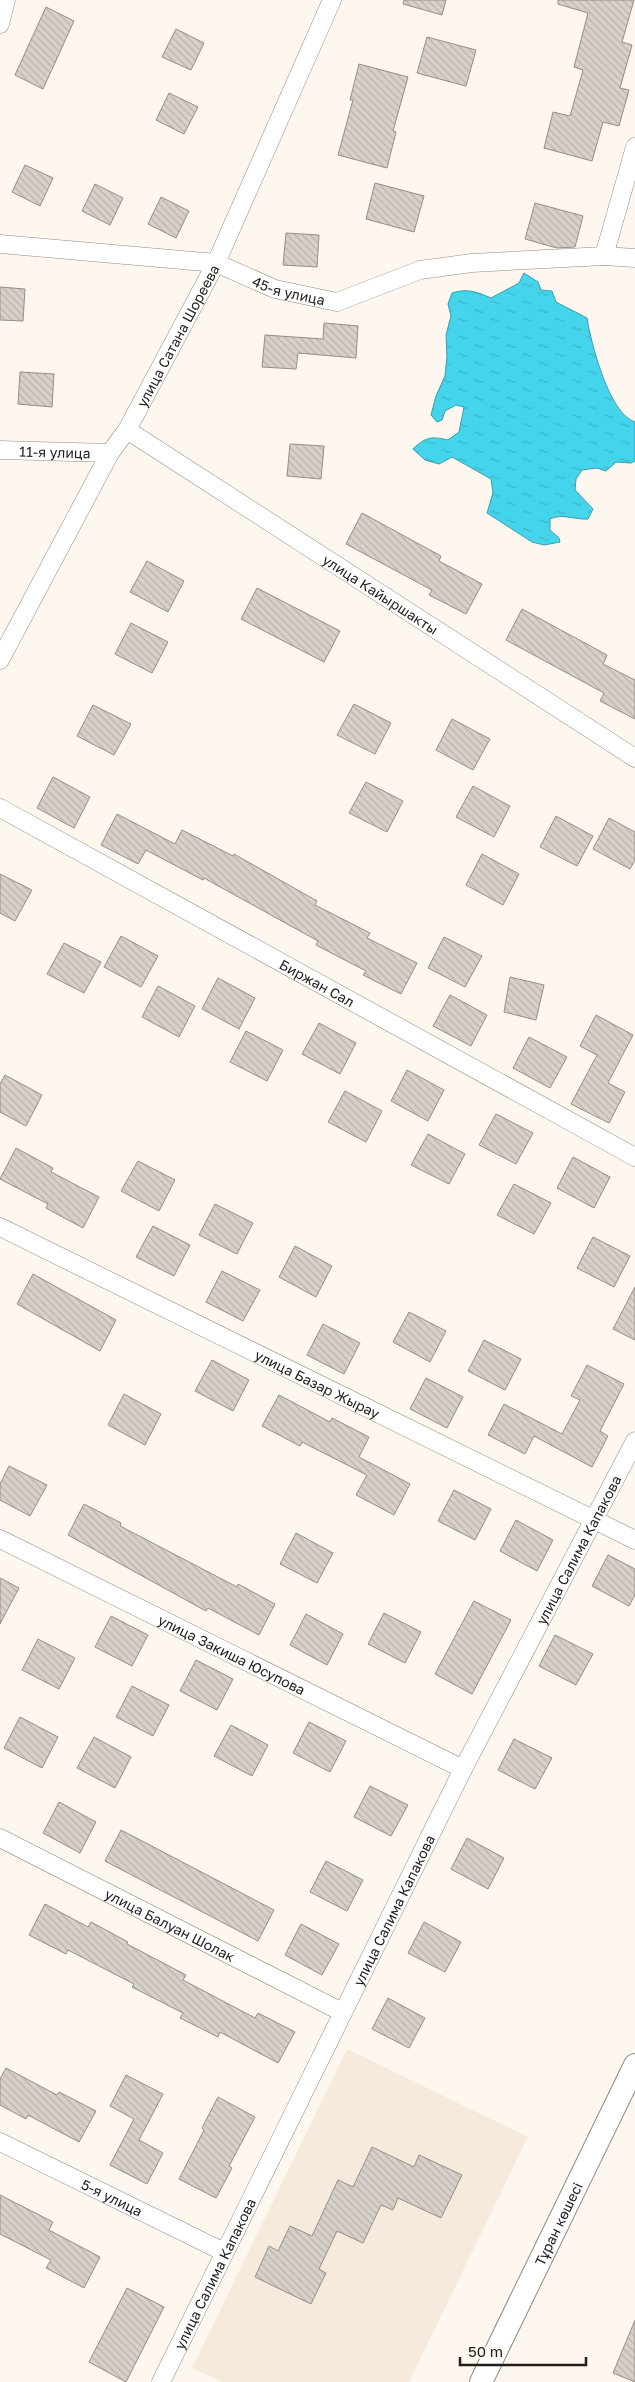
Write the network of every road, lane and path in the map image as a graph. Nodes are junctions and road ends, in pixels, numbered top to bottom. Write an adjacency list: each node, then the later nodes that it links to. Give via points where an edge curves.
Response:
1 (6, 0): 3 (street)
2 (332, 0): 8 (street, улица Сатана Шореева)
3 (0, 24)
4 (635, 147): 6 (street)
5 (0, 244): 8 (street, 45-я улица)
6 (604, 256): 7 (street, 45-я улица); 8 (street, 45-я улица, via 472,263 420,270 337,302 275,289)
7 (635, 258)
8 (216, 263): 9 (street, улица Сатана Шореева)
9 (127, 430): 11 (street, улица Сатана Шореева); 13 (street, улица Кайыршакты)
10 (0, 450): 11 (street, 11-я улица)
11 (110, 453): 12 (street, улица Сатана Шореева)
12 (0, 660)
13 (635, 758)
14 (0, 808): 15 (street, Биржан Сал)
15 (635, 1157)
16 (0, 1227): 18 (street, улица Базар Жырау)
17 (635, 1441): 18 (street, улица Салима Капакова)
18 (594, 1520): 20 (street, улица Базар Жырау); 21 (street, улица Салима Капакова)
19 (0, 1539): 21 (street, улица Закиша Юсупова)
20 (635, 1540)
21 (462, 1769): 23 (street, улица Салима Капакова)
22 (0, 1838): 23 (street, улица Балуан Шолак)
23 (342, 2012): 26 (street, улица Салима Капакова)
24 (635, 2065): 28 (street, Тұран көшесі)
25 (0, 2142): 26 (street, 5-я улица)
26 (224, 2252): 27 (street, улица Салима Капакова)
27 (161, 2382)
28 (482, 2382)

